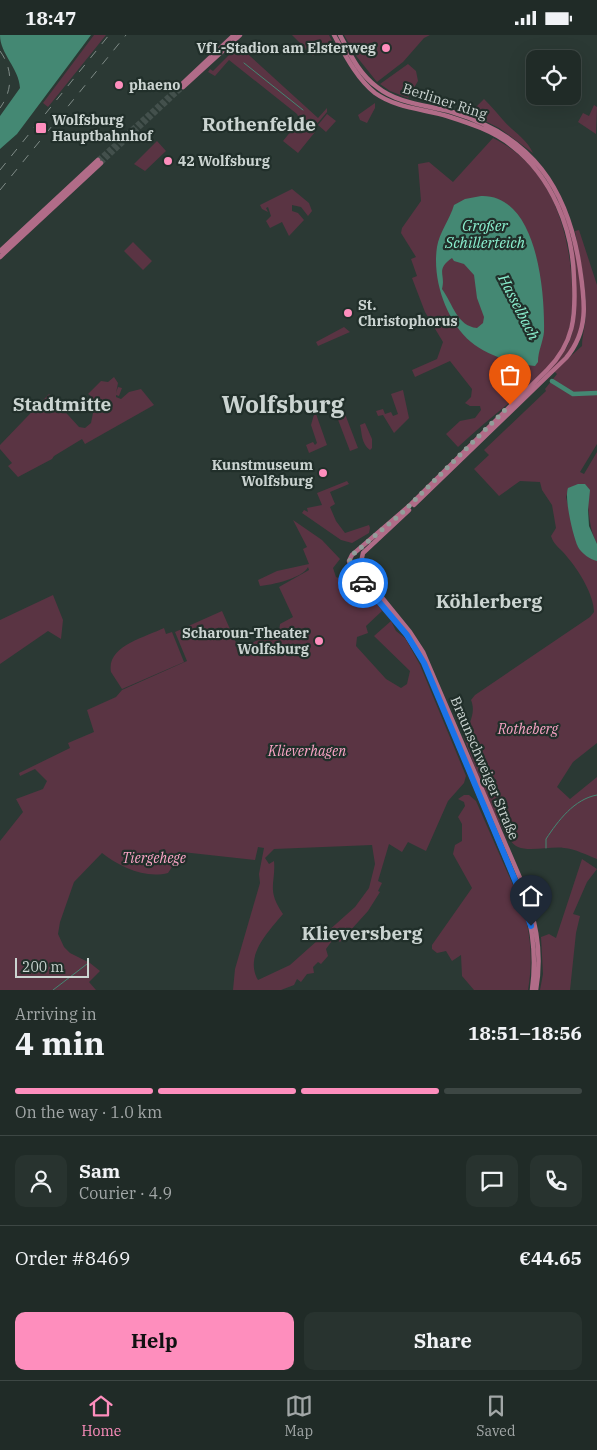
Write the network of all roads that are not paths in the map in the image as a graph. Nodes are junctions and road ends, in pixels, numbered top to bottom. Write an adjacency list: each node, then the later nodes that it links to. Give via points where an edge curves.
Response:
1 (234, 35): 2 (main road, via 182,86)
2 (240, 35)
3 (334, 35): 7 (main road, Berliner Ring, via 355,71 376,94 394,103 464,121 513,146 536,170 555,200 568,235 574,267 574,309 568,342 557,359)
4 (340, 37): 7 (main road, Berliner Ring, via 361,71 378,88 404,101 469,118 506,136 537,163 560,196 569,220 578,256 584,307 581,334 566,358)
5 (0, 251): 6 (main road, via 100,161)
6 (0, 257)
7 (462, 456): 8 (main road, Braunschweiger Straße, via 350,558 350,568 404,631 424,663 526,907 534,942); 9 (main road, Braunschweiger Straße, via 363,553 360,562 362,573 407,628 425,656 520,878 538,941)
8 (532, 990)
9 (536, 990)

